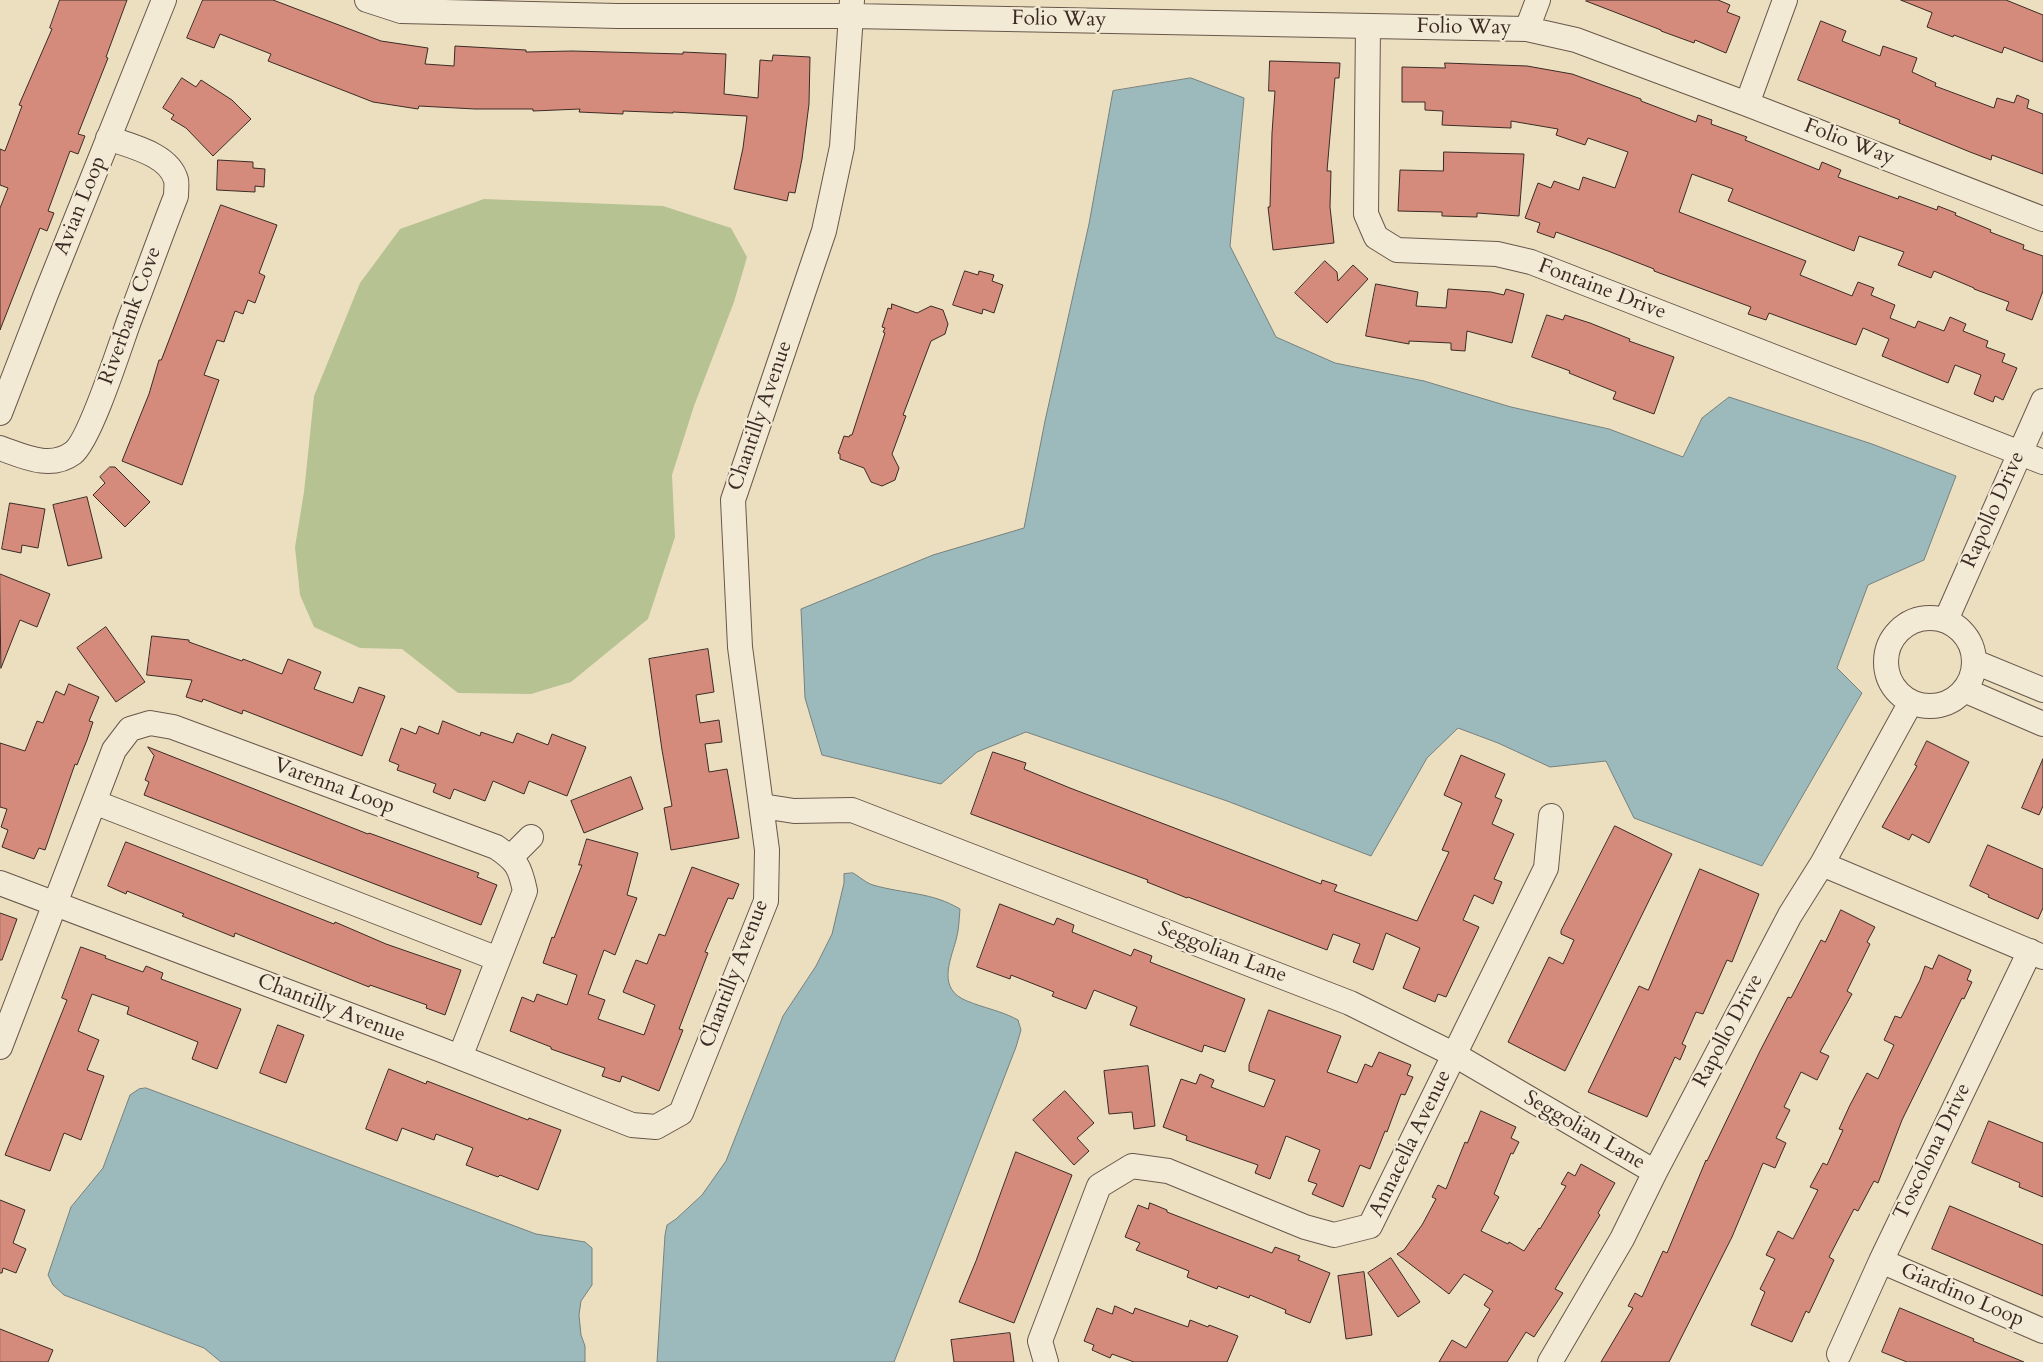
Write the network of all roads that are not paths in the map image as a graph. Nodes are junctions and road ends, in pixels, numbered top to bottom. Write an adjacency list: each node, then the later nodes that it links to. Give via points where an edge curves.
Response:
1 (164, 0): 10 (street, Avian Loop)
2 (367, 0): 5 (street, Folio Way, via 401,11)
3 (1538, 0): 8 (street)
4 (1785, 0): 9 (street)
5 (618, 8): 6 (street, Folio Way)
6 (852, 8): 7 (street, Folio Way); 24 (street, Chantilly Avenue, via 842,147 824,231 733,500 740,647)
7 (1368, 27): 8 (street, Folio Way); 15 (street, Fontaine Drive, via 1366,214 1376,236 1397,250 1497,254 1532,262)
8 (1527, 29): 9 (street, Folio Way, via 1576,40)
9 (1747, 104): 11 (street, Folio Way)
10 (108, 138): 13 (street, Avian Loop); 14 (street, Riverbank Cove, via 151,155 169,167 176,181 176,196 82,443 73,453 50,462)
11 (2043, 219)
12 (2043, 401): 15 (street, Rapollo Drive)
13 (0, 413)
14 (0, 448)
15 (2019, 452): 16 (street, Fontaine Drive); 17 (street, Rapollo Drive)
16 (2043, 462)
17 (1946, 620): 18 (street, via 1961,629 1971,644); 21 (street, via 1927,617 1908,623 1894,636 1886,654 1887,673 1896,690)
18 (1975, 662): 19 (street, via 1972,677); 20 (street)
19 (1964, 690): 21 (street, via 1949,702 1930,706); 22 (street)
20 (2043, 690)
21 (1911, 702): 28 (street, Rapollo Drive)
22 (2043, 724)
23 (94, 802): 27 (street, Varenna Loop, via 114,750 130,729 150,723 173,726 496,847); 30 (street, Varenna Loop); 32 (street)
24 (762, 806): 34 (street, Seggolian Lane, via 794,811 852,810 1350,1003); 35 (street, Chantilly Avenue, via 767,850 766,901 681,1113 656,1127 632,1125)
25 (1551, 816): 34 (street, Annacella Avenue, via 1546,868)
26 (531, 837): 27 (street)
27 (511, 857): 32 (street, via 520,868 525,891)
28 (1822, 864): 31 (street); 36 (street, Rapollo Drive, via 1790,915)
29 (0, 883): 30 (street, Chantilly Avenue)
30 (55, 904): 33 (street); 35 (street, Chantilly Avenue)
31 (2036, 954): 37 (street, Toscolona Drive)
32 (498, 959): 35 (street)
33 (0, 1047)
34 (1455, 1055): 36 (street, Seggolian Lane); 40 (street, Annacella Avenue, via 1370,1226 1334,1235 1305,1227 1168,1172 1132,1166 1099,1186 1040,1341)
35 (460, 1057)
36 (1654, 1172): 41 (street, Rapollo Drive, via 1622,1239)
37 (1881, 1261): 38 (street, Giardino Loop); 39 (street, Toscolona Drive)
38 (2043, 1331)
39 (1839, 1354)
40 (1046, 1362)
41 (1550, 1362)

